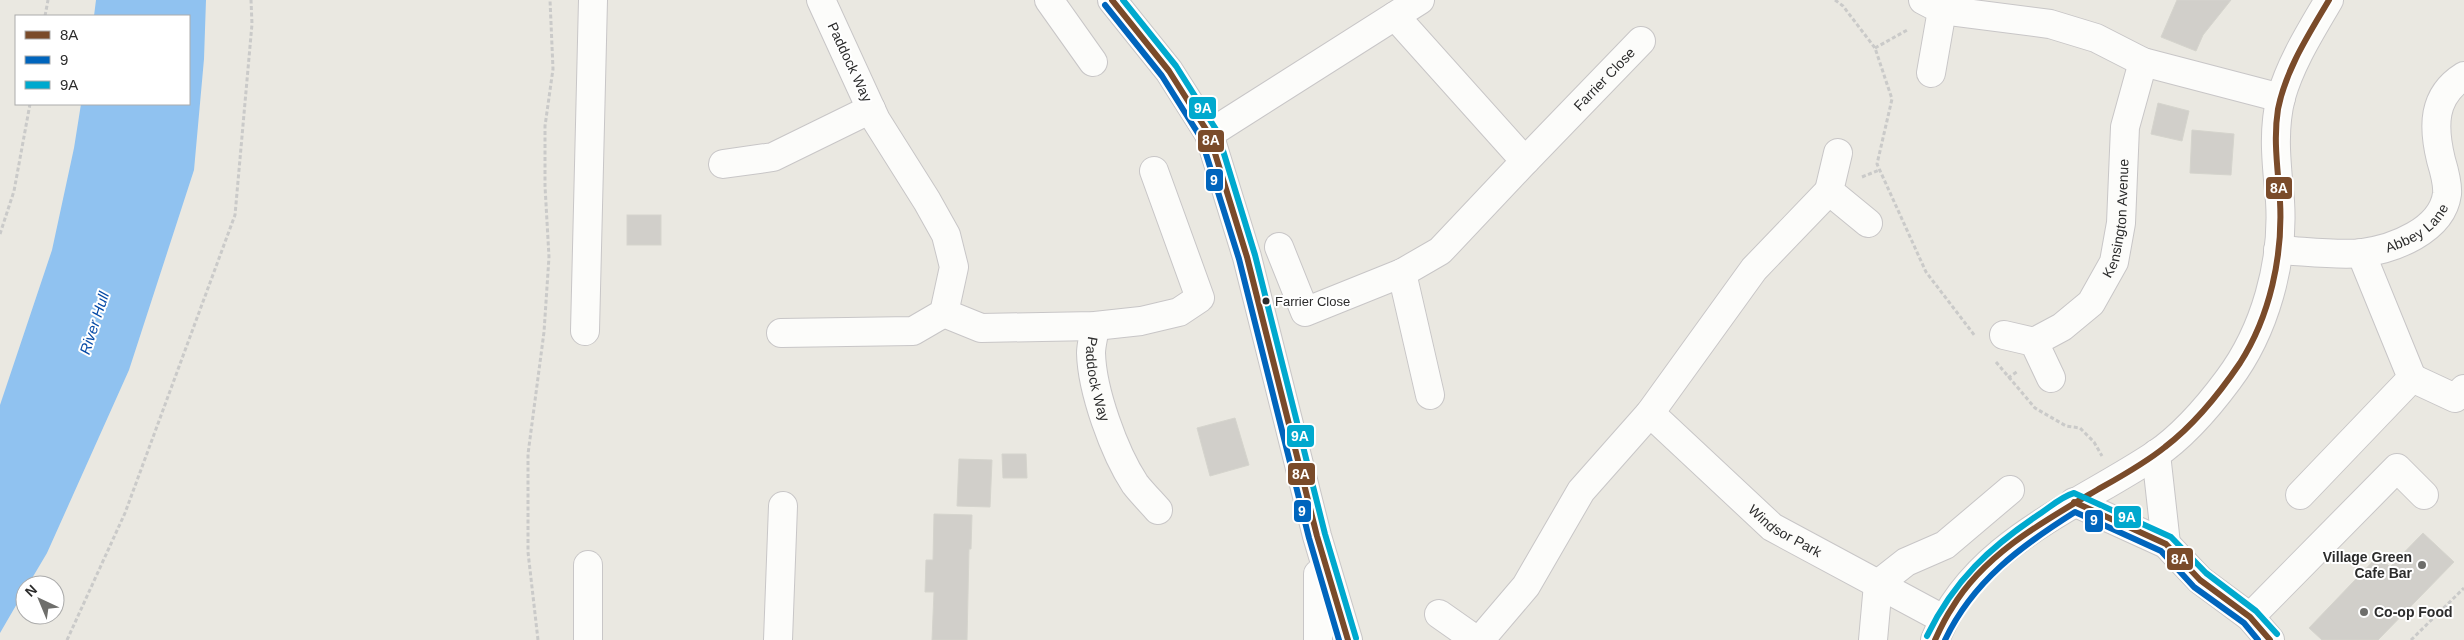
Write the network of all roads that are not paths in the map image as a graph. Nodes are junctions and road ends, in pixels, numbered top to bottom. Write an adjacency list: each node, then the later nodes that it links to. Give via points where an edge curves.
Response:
1 (593, 0): 29 (street)
2 (822, 0): 15 (street, Paddock Way)
3 (1048, 0): 10 (street)
4 (1112, 0): 16 (street, via 1169,71)
5 (1420, 0): 8 (street)
6 (2329, 0): 14 (street, via 2296,59)
7 (1933, 5): 11 (street, via 2050,24 2096,38); 12 (street)
8 (1394, 16): 16 (street); 18 (street)
9 (1641, 41): 18 (street, Farrier Close)
10 (1093, 62)
11 (2143, 62): 14 (street); 31 (street, Kensington Avenue, via 2125,128 2121,223 2114,262 2091,303 2062,327)
12 (1931, 73)
13 (2464, 76): 25 (street, Abbey Lane, via 2440,98 2436,122 2447,194 2435,220 2411,239)
14 (2281, 98): 24 (street, via 2276,125 2275,166 2280,203)
15 (871, 109): 19 (street, via 773,157); 27 (street, Paddock Way, via 946,235 954,268)
16 (1208, 134): 45 (street, via 1247,257)
17 (1838, 153): 21 (street)
18 (1526, 161): 26 (street, Farrier Close, via 1440,251)
19 (724, 164)
20 (1154, 171): 28 (street, via 1200,298 1179,312 1141,321)
21 (1830, 191): 22 (street); 37 (street, via 1754,269)
22 (1868, 223)
23 (1279, 247): 26 (street, Farrier Close, via 1305,312)
24 (2278, 250): 25 (street, Abbey Lane); 38 (street, via 2271,294 2254,335 2229,379 2187,428)
25 (2361, 253): 34 (street)
26 (1402, 272): 36 (street)
27 (944, 313): 28 (street, Paddock Way, via 981,328); 30 (street, via 913,331)
28 (1095, 326): 44 (street, Paddock Way, via 1091,352 1108,425 1118,453 1136,485)
29 (585, 331)
30 (781, 333)
31 (2034, 342): 32 (street); 33 (street)
32 (1992, 344)
33 (2051, 378)
34 (2412, 378): 35 (street, via 2455,398); 40 (street)
35 (2464, 389)
36 (1430, 395)
37 (1650, 413): 48 (street, Windsor Park, via 1772,527); 57 (street, via 1581,491 1526,586)
38 (2156, 454): 42 (street); 46 (street)
39 (2010, 490): 48 (street, via 1945,545 1906,562)
40 (2300, 495)
41 (2424, 495): 50 (street, via 2396,468)
42 (2074, 502): 46 (street); 51 (street, via 2000,552 1961,594)
43 (783, 506): 53 (street)
44 (1158, 510)
45 (1316, 536): 54 (street); 55 (street)
46 (2166, 544): 50 (street, via 2200,580)
47 (588, 565): 52 (street)
48 (1878, 584): 51 (street, Windsor Park); 58 (street)
49 (1439, 614): 56 (street)
50 (2250, 617): 59 (street)
51 (1939, 629)
52 (588, 640)
53 (778, 640)
54 (1318, 640)
55 (1348, 640)
56 (1476, 640)
57 (1480, 640)
58 (1873, 640)
59 (2270, 640)

